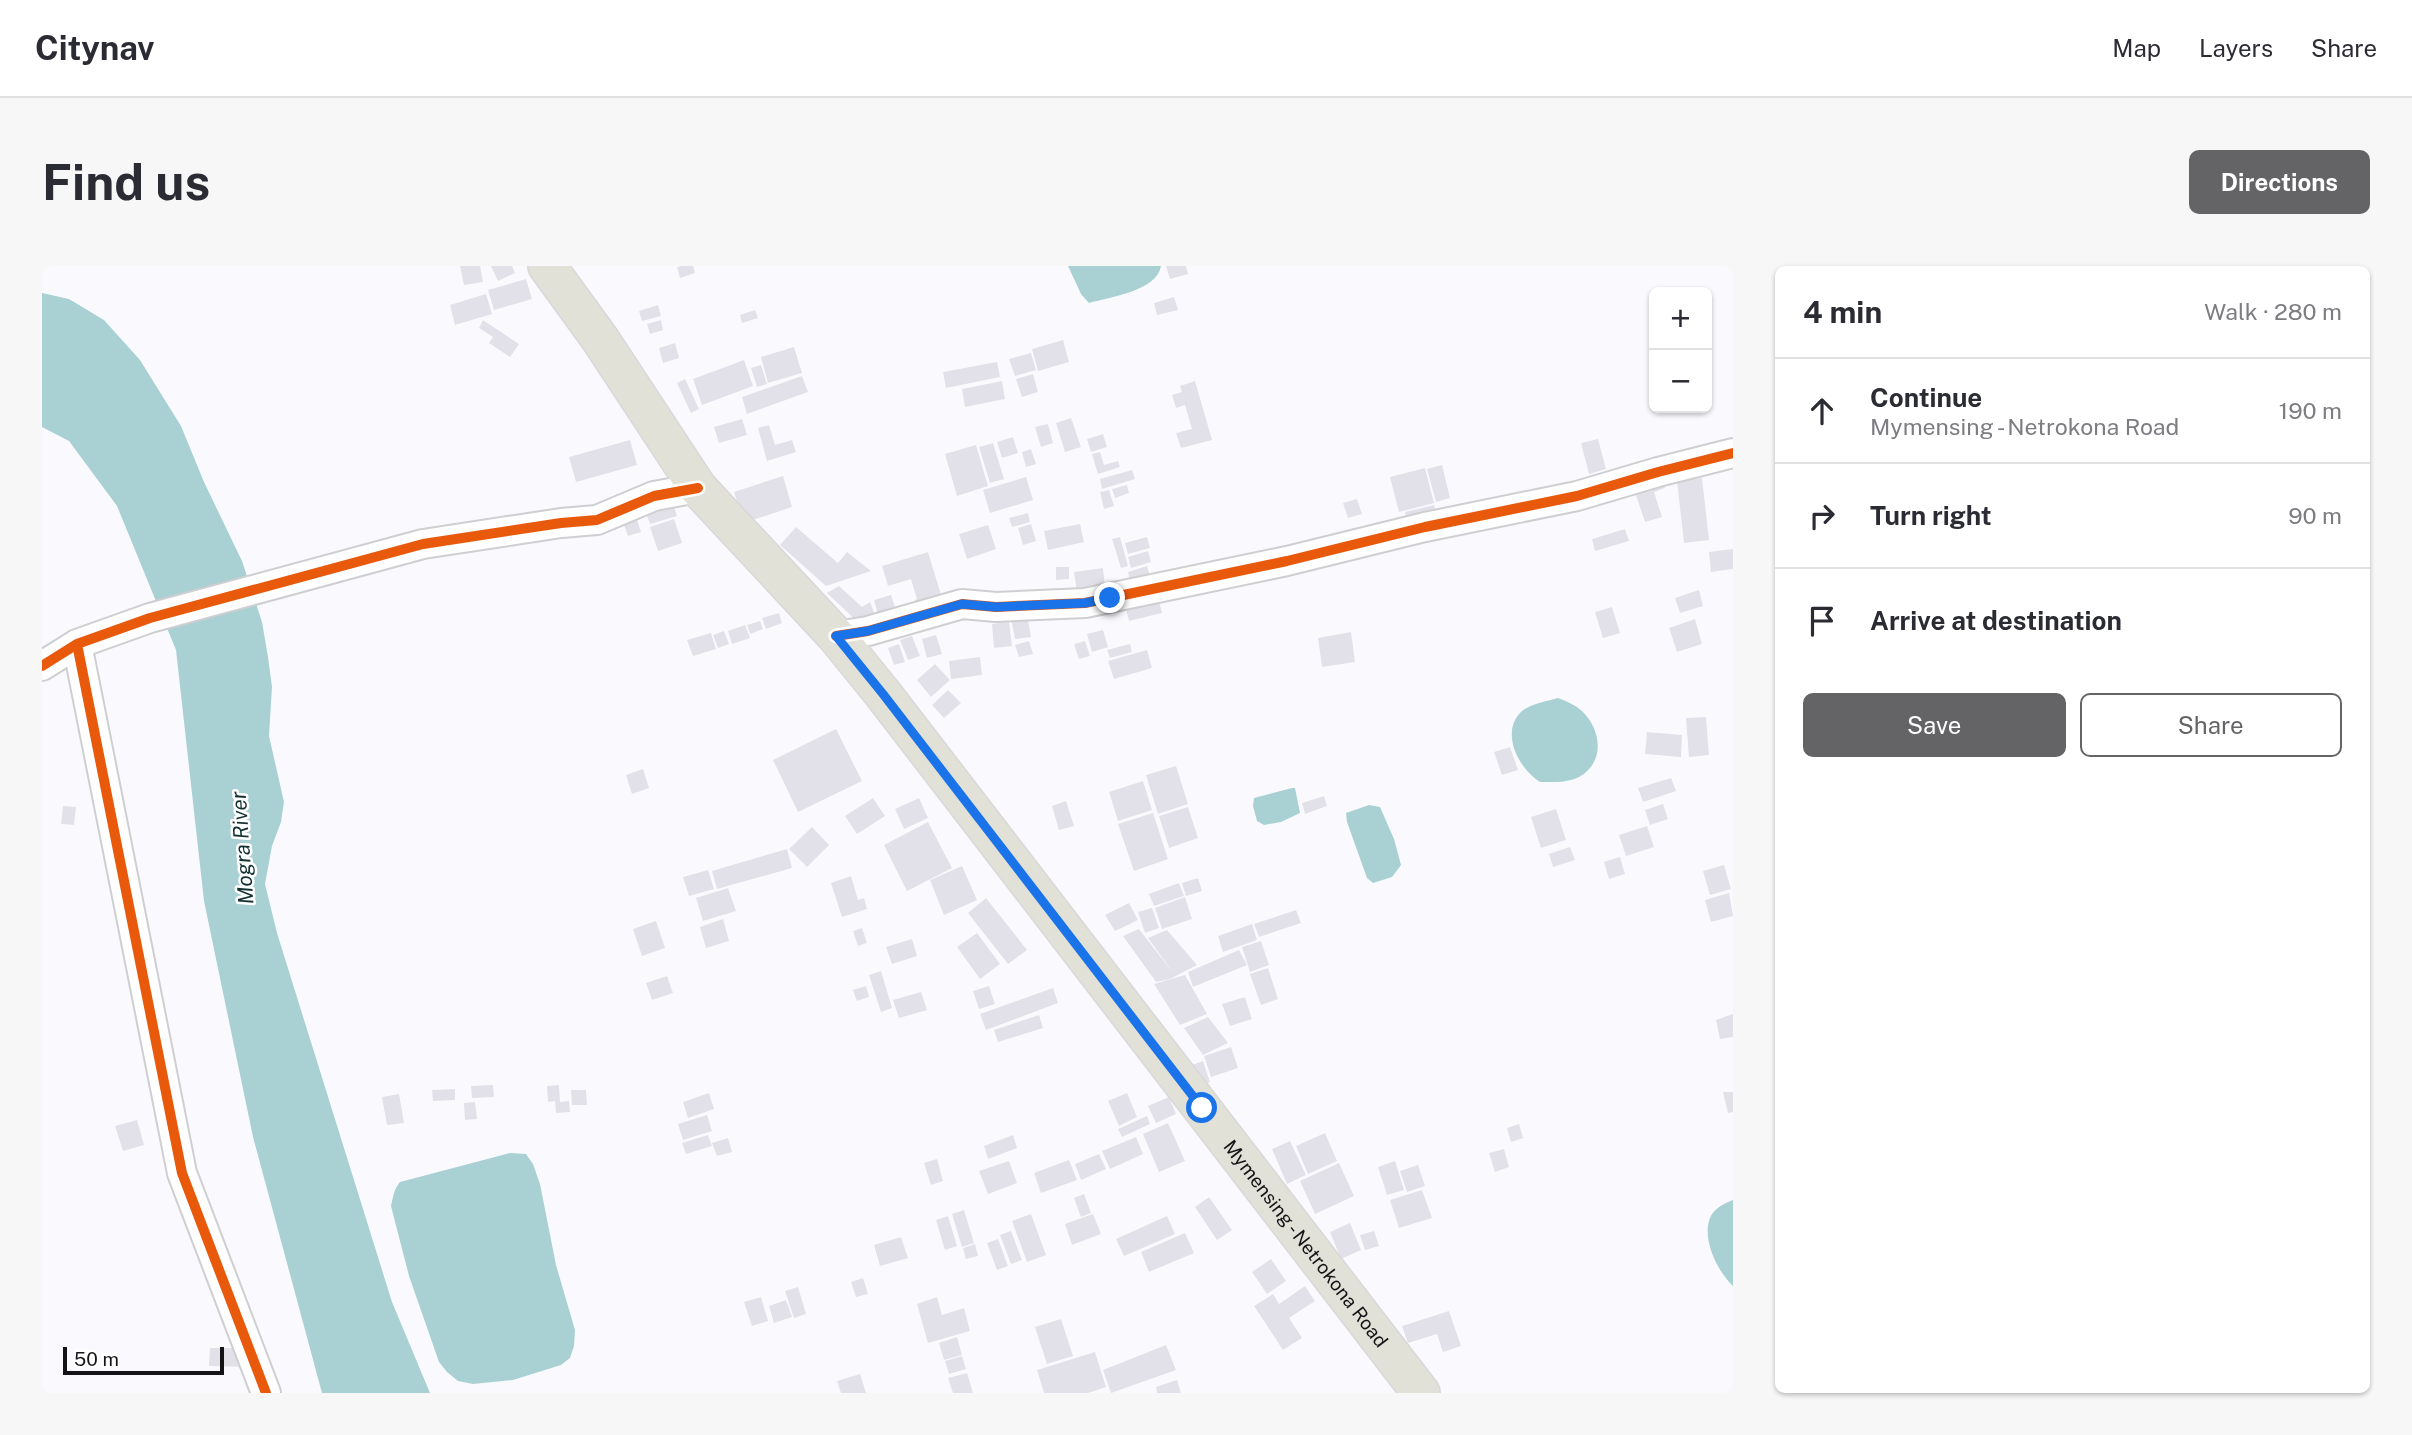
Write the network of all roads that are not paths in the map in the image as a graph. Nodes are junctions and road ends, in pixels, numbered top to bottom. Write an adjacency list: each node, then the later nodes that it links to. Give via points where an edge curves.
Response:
1 (547, 266): 3 (main road, Mymensing - Netrokona Road)
2 (1733, 453): 4 (street, via 1577,496 1085,603 962,604)
3 (698, 488): 4 (main road, Mymensing - Netrokona Road); 5 (street, via 654,496 597,520 423,544 150,618)
4 (836, 636): 8 (main road, Mymensing - Netrokona Road)
5 (77, 644): 6 (street); 7 (street, via 182,1173)
6 (42, 666)
7 (266, 1393)
8 (1421, 1393)

